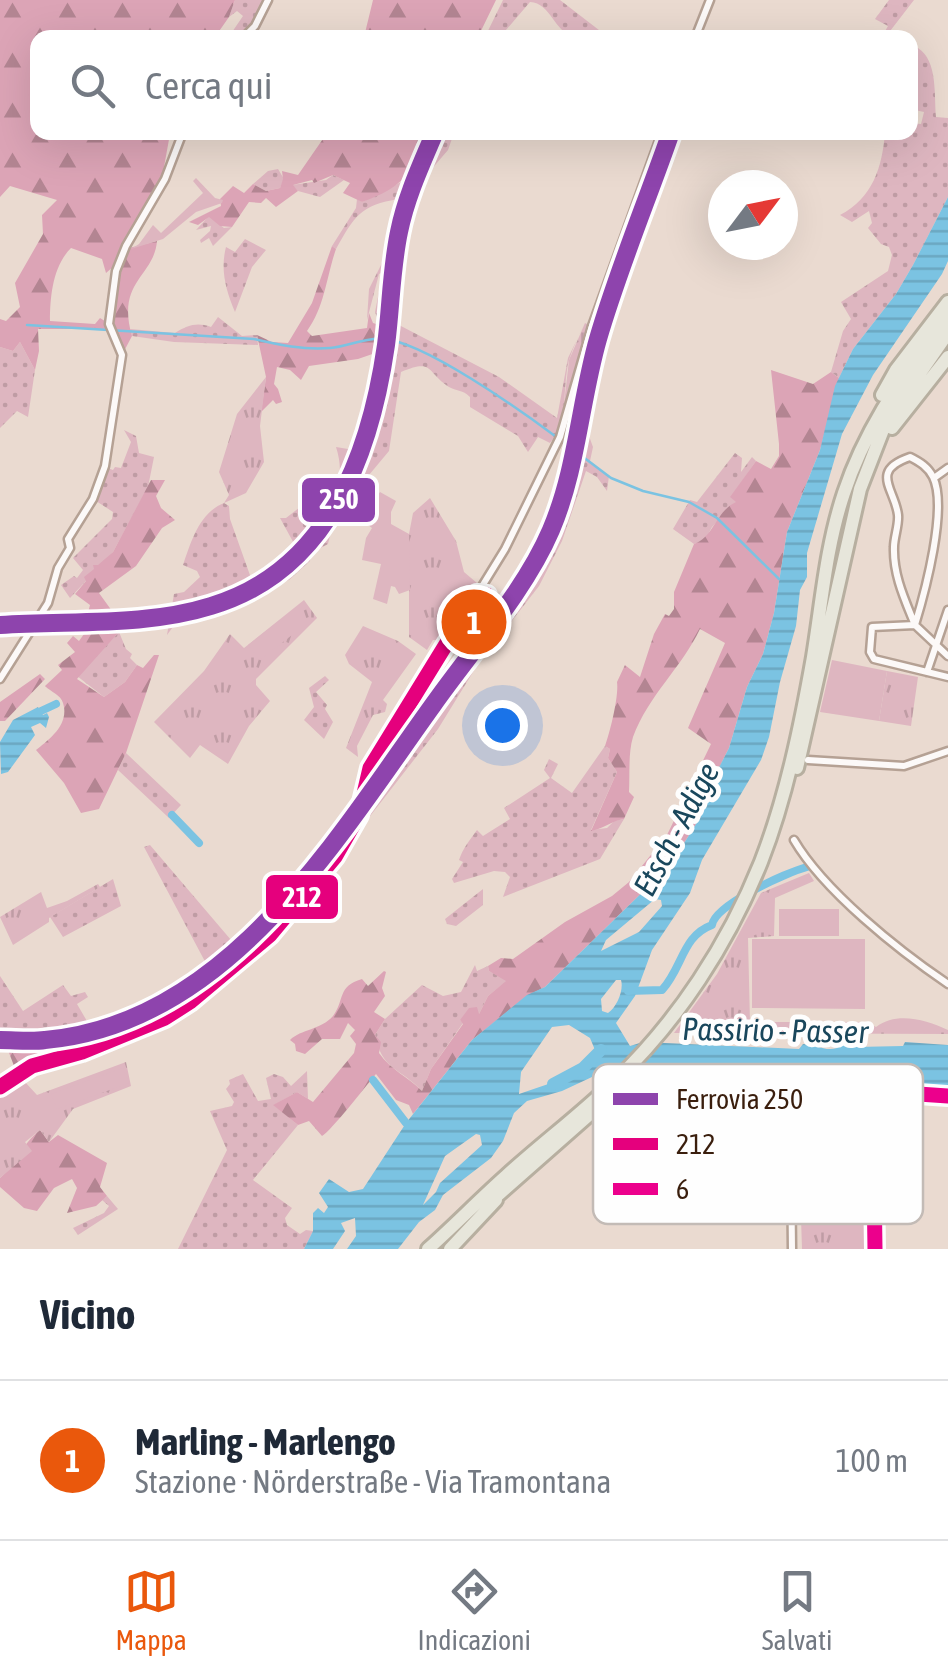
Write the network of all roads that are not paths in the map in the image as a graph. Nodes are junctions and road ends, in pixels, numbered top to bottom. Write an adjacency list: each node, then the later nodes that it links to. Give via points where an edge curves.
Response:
1 (268, 0): 3 (street)
2 (710, 0): 4 (street)
3 (251, 30)
4 (698, 30)
5 (180, 140): 21 (street, via 116,271 110,324 122,355 106,466 68,540 48,603)
6 (659, 140): 29 (street, via 558,440 505,549 370,768 356,822 334,858 263,942 176,1011 99,1046 32,1066)
7 (948, 302): 12 (highway, via 896,370 861,440)
8 (948, 318): 10 (highway)
9 (948, 333): 10 (highway)
10 (926, 353): 12 (highway, via 882,411)
11 (948, 357): 12 (highway)
12 (866, 456): 24 (highway, via 808,728); 24 (highway, via 832,534)
13 (948, 468): 14 (street)
14 (934, 478): 16 (street, via 939,511); 16 (street, via 910,457 888,471 886,485 898,514 899,584)
15 (948, 610): 17 (street)
16 (915, 625): 17 (street); 19 (street, via 872,628 870,652 874,659)
17 (937, 644): 18 (street); 19 (street)
18 (948, 656)
19 (926, 672): 20 (street)
20 (948, 677)
21 (0, 678)
22 (948, 751): 23 (street, via 904,766)
23 (808, 760)
24 (774, 839): 27 (highway, via 706,968); 28 (highway, via 730,944 668,1034)
25 (794, 840): 26 (street, via 817,875)
26 (948, 984)
27 (634, 1064)
28 (638, 1064)
29 (0, 1087)
30 (923, 1094): 31 (street)
31 (948, 1096)
32 (593, 1106): 37 (highway)
33 (593, 1107): 34 (highway)
34 (517, 1178): 38 (highway); 39 (highway)
35 (792, 1224): 40 (street)
36 (875, 1224): 41 (street)
37 (428, 1249)
38 (440, 1249)
39 (450, 1249)
40 (792, 1249)
41 (875, 1249)

